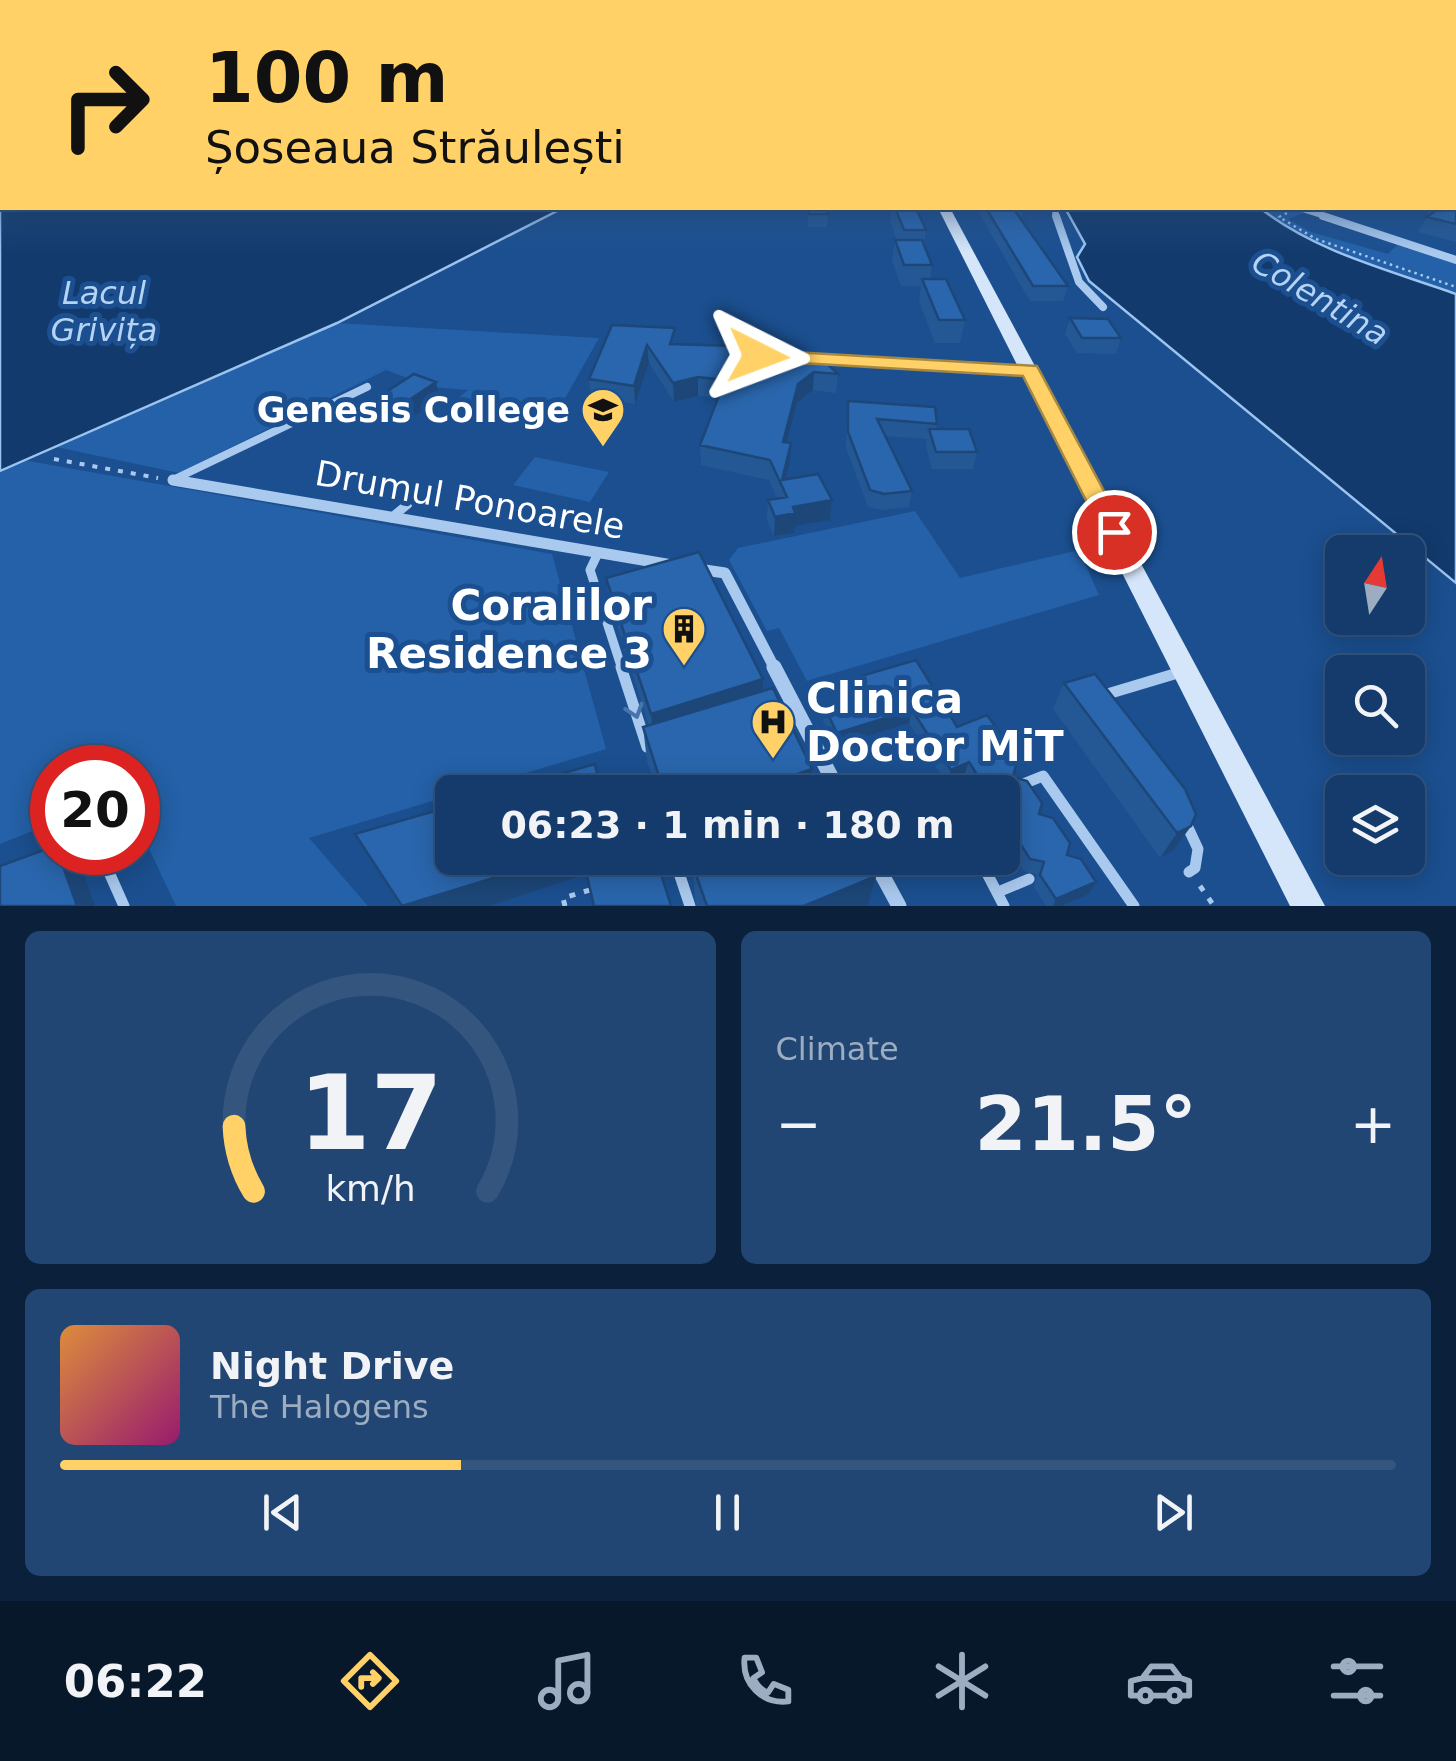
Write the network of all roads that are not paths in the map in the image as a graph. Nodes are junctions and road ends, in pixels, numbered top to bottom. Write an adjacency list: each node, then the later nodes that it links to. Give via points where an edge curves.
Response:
1 (945, 210): 7 (street)
2 (1055, 210): 5 (street, via 1074,272)
3 (1306, 210): 4 (street)
4 (1456, 260)
5 (1102, 308)
6 (800, 358): 7 (lane)
7 (1030, 370): 13 (street)
8 (367, 387): 9 (lane, Drumul Ponoarele)
9 (173, 480): 11 (street, Drumul Ponoarele)
10 (408, 504): 11 (lane)
11 (391, 518): 12 (street, Drumul Ponoarele)
12 (598, 552): 14 (street, Drumul Ponoarele, via 725,573); 17 (lane, one-way to 17, via 590,570 648,752)
13 (1186, 671): 16 (lane, via 1105,693 1099,702); 37 (street)
14 (794, 705): 15 (lane); 18 (street, Drumul Ponoarele)
15 (775, 710)
16 (1103, 712)
17 (666, 746)
18 (830, 775)
19 (1020, 785): 20 (lane, via 1043,776)
20 (1069, 813): 22 (lane); 23 (lane)
21 (1180, 814): 25 (lane, via 1198,849 1196,868)
22 (1055, 818)
23 (1096, 852): 24 (lane); 32 (lane)
24 (1082, 858)
25 (1189, 872)
26 (110, 875): 33 (lane)
27 (680, 875): 34 (lane)
28 (882, 875): 35 (street)
29 (988, 875): 31 (lane)
30 (1029, 879): 31 (lane)
31 (998, 892): 36 (lane)
32 (1130, 905)
33 (124, 906)
34 (690, 906)
35 (899, 906)
36 (1004, 906)
37 (1308, 906)

